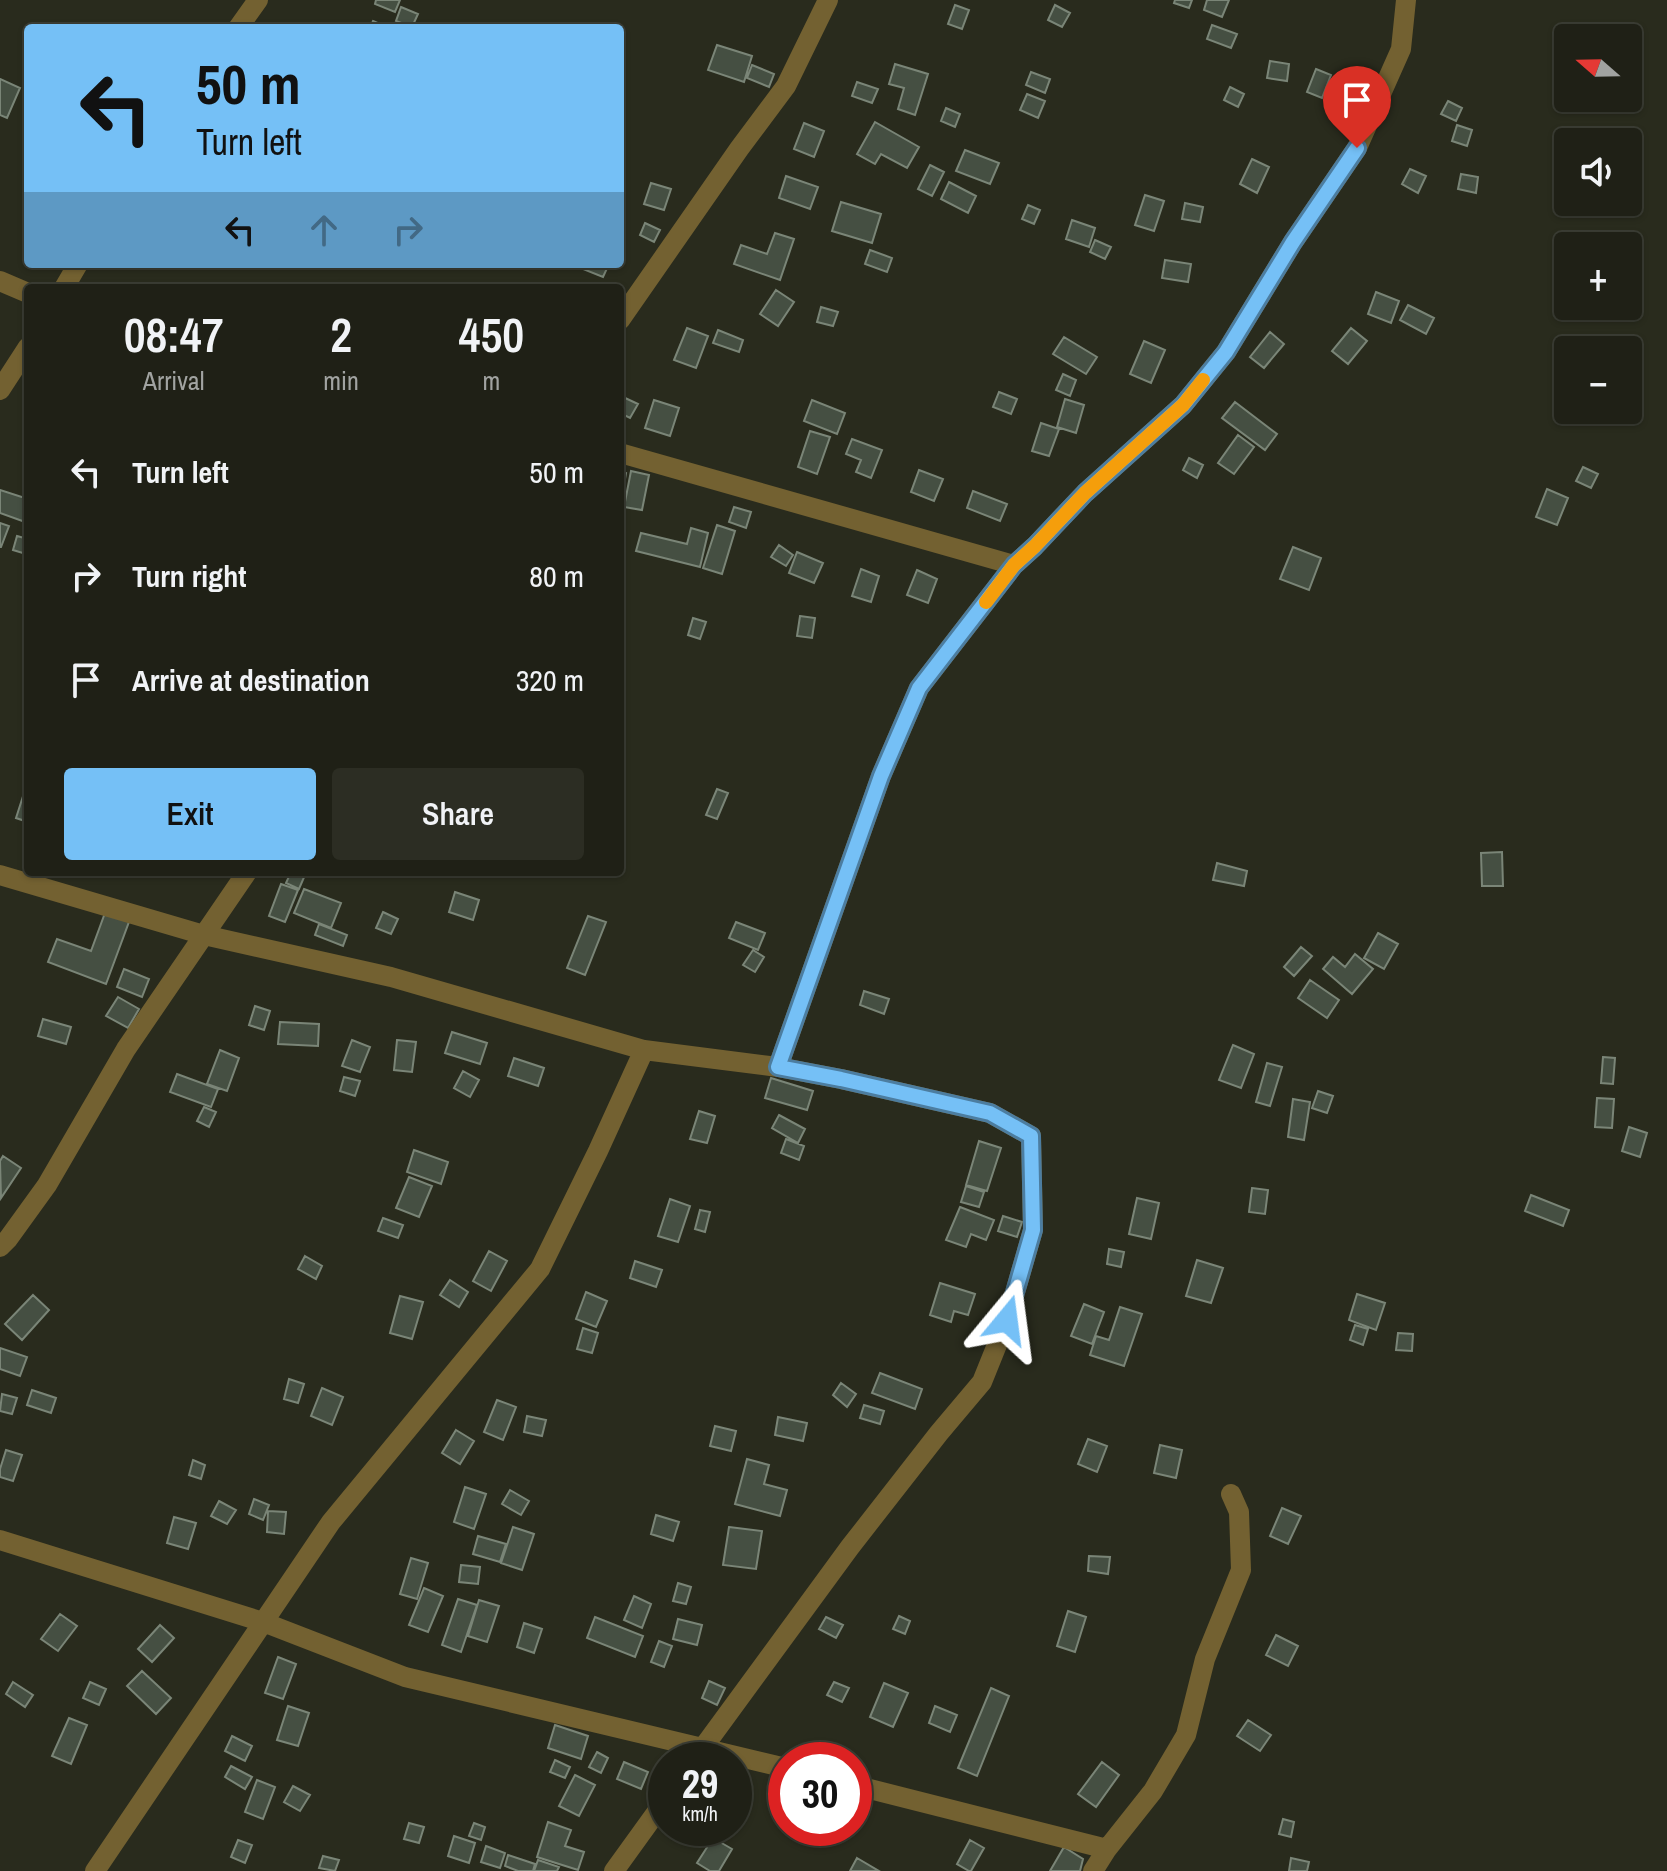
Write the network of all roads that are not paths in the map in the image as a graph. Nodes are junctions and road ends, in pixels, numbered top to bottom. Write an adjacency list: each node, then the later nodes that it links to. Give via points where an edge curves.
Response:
1 (258, 0): 4 (street)
2 (828, 0): 7 (street, via 786,86)
3 (1406, 0): 11 (street, via 1401,49 1357,148 1226,352 1183,405)
4 (241, 24)
5 (0, 281): 6 (street)
6 (24, 291)
7 (624, 314)
8 (24, 353): 9 (street)
9 (0, 390)
10 (624, 454): 11 (street)
11 (1014, 565): 16 (street, via 919,688 881,776)
12 (0, 875): 14 (street)
13 (244, 876): 14 (street)
14 (204, 935): 15 (street, via 391,977); 17 (street, via 126,1049 47,1185)
15 (644, 1050): 16 (street); 20 (street, via 540,1269 331,1522)
16 (778, 1067): 22 (street, via 990,1113 1031,1136 1033,1230 982,1382 850,1547)
17 (0, 1247)
18 (1231, 1494): 25 (street, via 1239,1512 1241,1570 1205,1659 1186,1735 1153,1791)
19 (0, 1540): 20 (street)
20 (263, 1622): 21 (street, via 405,1677); 26 (street)
21 (652, 1742)
22 (707, 1742)
23 (872, 1790): 25 (street)
24 (648, 1824): 27 (street)
25 (1107, 1849): 28 (street)
26 (95, 1871)
27 (614, 1871)
28 (1093, 1871)

